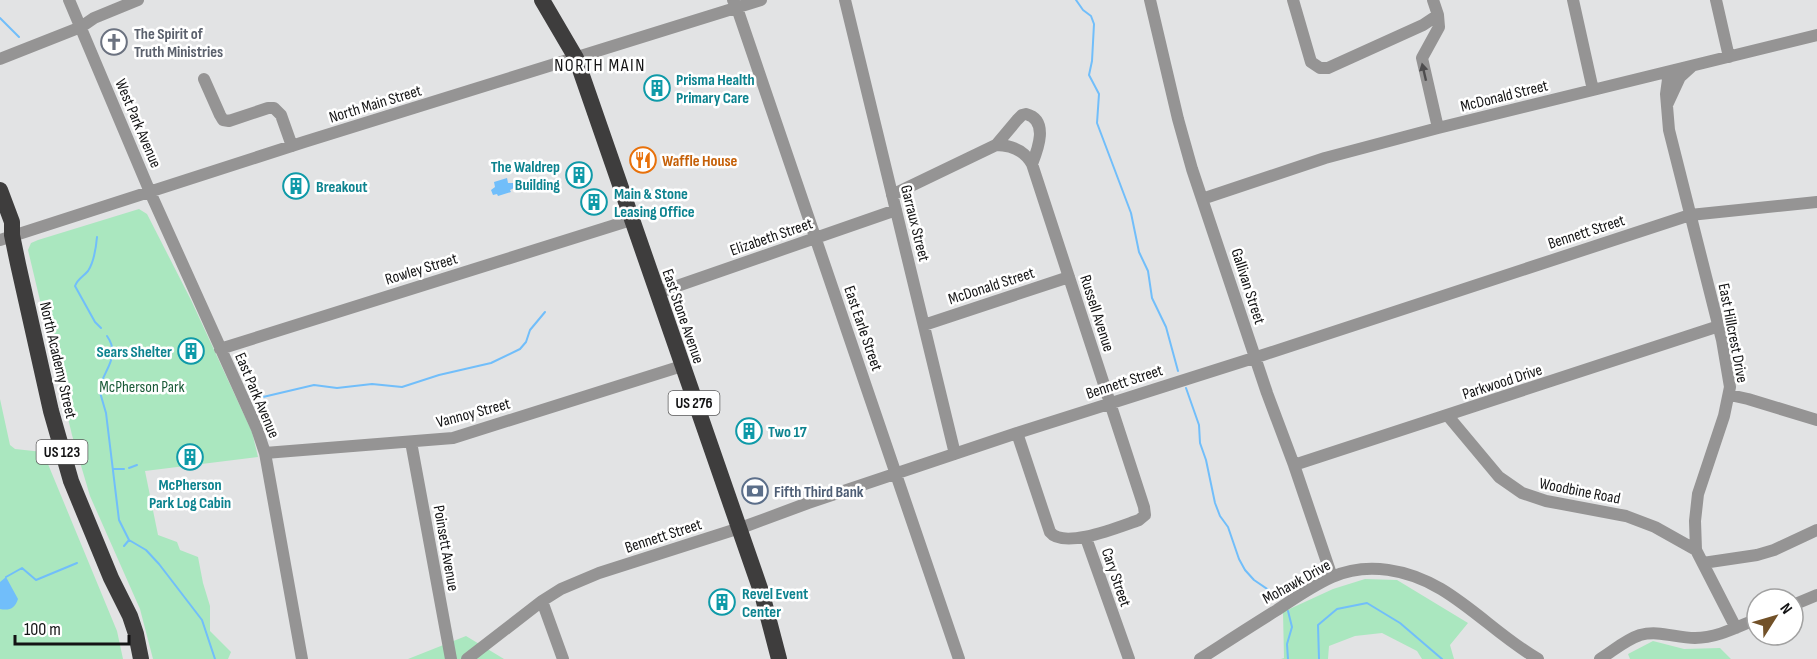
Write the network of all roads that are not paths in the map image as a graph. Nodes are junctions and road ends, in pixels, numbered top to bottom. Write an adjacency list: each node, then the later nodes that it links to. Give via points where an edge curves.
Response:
1 (69, 0): 13 (street, West Park Avenue)
2 (138, 0): 13 (street)
3 (542, 0): 16 (highway, US 276)
4 (761, 0): 11 (street, North Main Street)
5 (845, 0): 29 (street, Garraux Street)
6 (1150, 0): 30 (street, Gallivan Street)
7 (1293, 0): 12 (street, via 1311,62 1320,68 1346,61)
8 (1433, 0): 12 (street)
9 (1573, 0): 21 (street)
10 (1716, 0): 15 (street)
11 (735, 4): 16 (street, North Main Street); 36 (street, East Earle Street)
12 (1438, 15): 23 (street, one-way to 12, via 1422,58 1437,32)
13 (81, 27): 17 (street); 28 (street, West Park Avenue)
14 (1817, 36): 15 (street, McDonald Street)
15 (1730, 57): 18 (street, McDonald Street)
16 (576, 58): 24 (street, North Main Street); 34 (highway, East Stone Avenue / US 276)
17 (0, 59)
18 (1692, 66): 19 (street, McDonald Street); 22 (street, via 1680,77)
19 (1669, 72): 21 (street, McDonald Street); 22 (street, East Hillcrest Drive)
20 (204, 79): 24 (street, via 223,120 275,109)
21 (1593, 90): 23 (street, McDonald Street)
22 (1667, 106): 33 (street, East Hillcrest Drive)
23 (1438, 129): 30 (street, McDonald Street, via 1325,158)
24 (292, 146): 28 (street, North Main Street)
25 (996, 146): 26 (street, via 1020,150); 26 (street, via 1022,115 1032,115 1040,128); 29 (street)
26 (1032, 164): 37 (street, Russell Avenue)
27 (0, 190): 35 (highway, North Academy Street / US 123, via 12,222)
28 (150, 192): 35 (street, North Main Street, via 23,233); 41 (street, East Park Avenue)
29 (892, 195): 32 (street, Garraux Street)
30 (1202, 199): 42 (street, Gallivan Street)
31 (1817, 202): 33 (street, Bennett Street)
32 (896, 210): 36 (street, Elizabeth Street); 39 (street, Garraux Street)
33 (1690, 215): 40 (street, East Hillcrest Drive); 42 (street, Bennett Street)
34 (631, 220): 38 (highway, East Stone Avenue / US 276); 41 (street, Rowley Street)
35 (4, 234): 64 (highway, North Academy Street / US 123, via 61,450 87,522 136,634)
36 (816, 238): 38 (street, Elizabeth Street); 53 (street, East Earle Street)
37 (1069, 277): 39 (street, McDonald Street); 45 (street, Russell Avenue)
38 (657, 293): 43 (highway, East Stone Avenue / US 276)
39 (924, 325): 51 (street, Garraux Street)
40 (1719, 326): 44 (street, East Hillcrest Drive); 46 (street, Parkwood Drive)
41 (220, 349): 50 (street, East Park Avenue)
42 (1255, 357): 45 (street, Bennett Street); 52 (street, Gallivan Street)
43 (682, 366): 49 (street, Vannoy Street, via 453,438); 54 (highway, East Stone Avenue / US 276)
44 (1730, 395): 47 (street); 57 (street, East Hillcrest Drive, via 1698,494)
45 (1109, 403): 48 (street, Bennett Street); 56 (street, Russell Avenue, via 1145,515)
46 (1448, 416): 52 (street, Parkwood Drive); 57 (street, Woodbine Road, via 1499,477 1522,493 1626,516 1655,526)
47 (1817, 420)
48 (1017, 433): 51 (street, Bennett Street); 56 (street, Cary Street, via 1050,532 1058,538)
49 (411, 442): 50 (street, Vannoy Street); 66 (street, Poinsett Avenue)
50 (265, 453): 65 (street, East Park Avenue)
51 (955, 454): 53 (street, Bennett Street)
52 (1294, 465): 59 (street, Gallivan Street)
53 (896, 473): 54 (street, Bennett Street); 71 (street, East Earle Street)
54 (738, 529): 60 (street, Bennett Street, via 599,573); 61 (highway, East Stone Avenue / US 276)
55 (1817, 530): 58 (street, via 1774,550)
56 (1086, 538): 72 (street, Cary Street)
57 (1696, 550): 58 (street, East Hillcrest Drive)
58 (1703, 563): 63 (street, East Hillcrest Drive)
59 (1332, 577): 73 (street, Mohawk Drive); 74 (street, Mohawk Drive, via 1369,568 1428,581)
60 (542, 601): 67 (street, Bennett Street); 68 (street)
61 (770, 620): 69 (highway, East Stone Avenue / US 276); 70 (highway, East Stone Avenue / US 276)
62 (1745, 624): 63 (street)
63 (1736, 628): 75 (street, via 1693,638 1648,633 1632,638)
64 (141, 659)
65 (302, 659)
66 (451, 659)
67 (466, 659)
68 (563, 659)
69 (779, 659)
70 (789, 659)
71 (958, 659)
72 (1129, 659)
73 (1200, 659)
74 (1538, 659)
75 (1600, 659)

